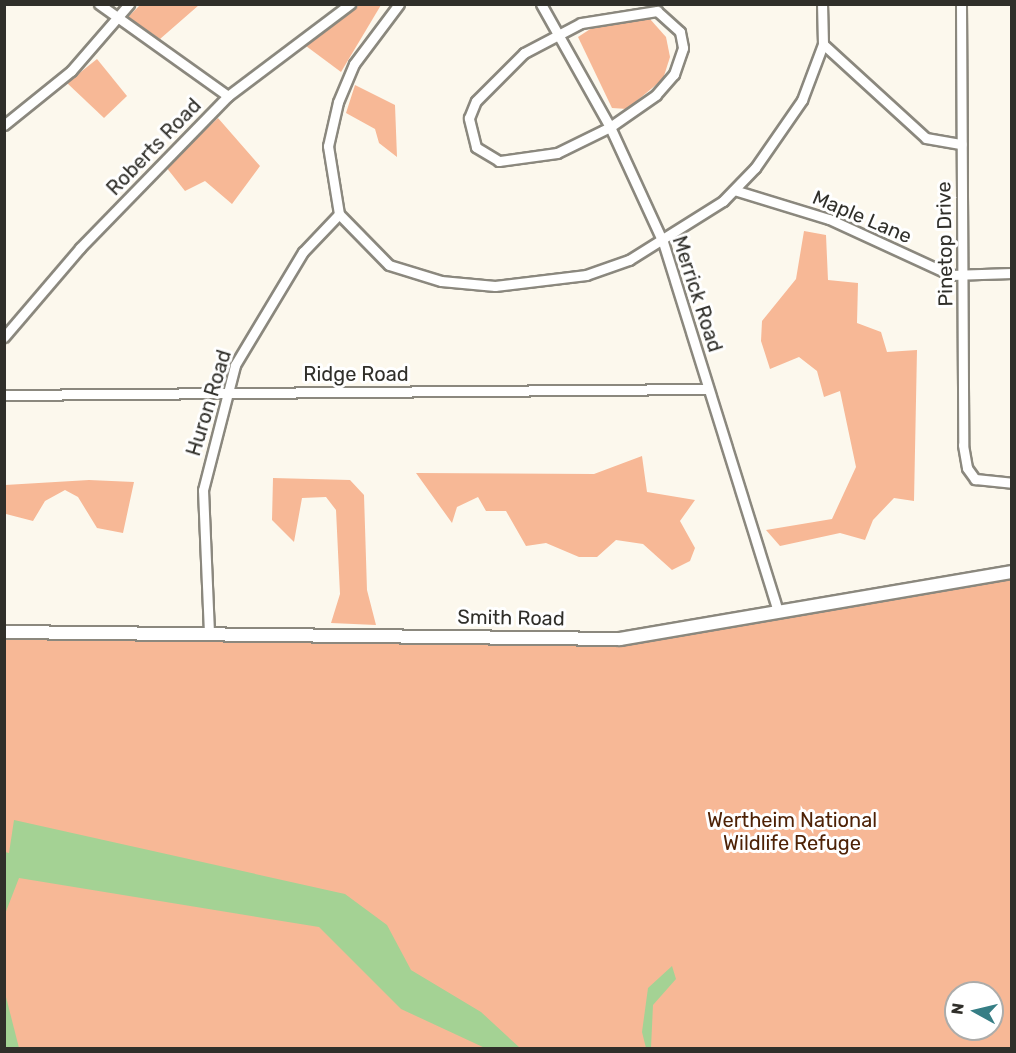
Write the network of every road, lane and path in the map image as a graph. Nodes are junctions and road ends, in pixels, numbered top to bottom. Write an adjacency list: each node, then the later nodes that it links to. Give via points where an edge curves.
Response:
1 (99, 4): 8 (street)
2 (129, 4): 8 (street)
3 (350, 4): 11 (street, Roberts Road)
4 (399, 4): 16 (street, via 354,64 338,102 328,146)
5 (541, 4): 9 (street, Merrick Road)
6 (822, 4): 10 (street)
7 (962, 4): 14 (street, Pinetop Drive)
8 (116, 19): 11 (street); 12 (street, via 71,72)
9 (559, 33): 13 (street, Merrick Road); 13 (street, via 643,11 668,16 680,32 682,54 674,74 656,95); 13 (street, via 524,53 476,101 469,118 476,147 487,157 516,162 572,148)
10 (823, 44): 14 (street, via 926,138); 15 (street, via 788,127)
11 (228, 96): 20 (street, Roberts Road, via 80,248)
12 (4, 125)
13 (610, 128): 17 (street, Merrick Road)
14 (962, 144): 19 (street, Pinetop Drive)
15 (734, 190): 17 (street); 19 (street, Maple Lane, via 829,219 951,275)
16 (339, 214): 17 (street, via 389,265 466,285 585,274); 22 (street, Huron Road, via 303,252 258,320)
17 (663, 242): 21 (street, Merrick Road)
18 (1011, 273): 19 (street, Maple Lane)
19 (963, 275): 24 (street, Pinetop Drive, via 963,445 967,468 975,479)
20 (4, 337)
21 (708, 389): 22 (street, Ridge Road); 26 (street, Merrick Road)
22 (227, 393): 23 (street, Ridge Road); 28 (street, Huron Road, via 203,490)
23 (4, 395)
24 (1011, 483)
25 (1011, 572): 26 (street, Smith Road)
26 (778, 612): 28 (street, Smith Road, via 620,639)
27 (4, 632): 28 (street, Smith Road)
28 (209, 633)

